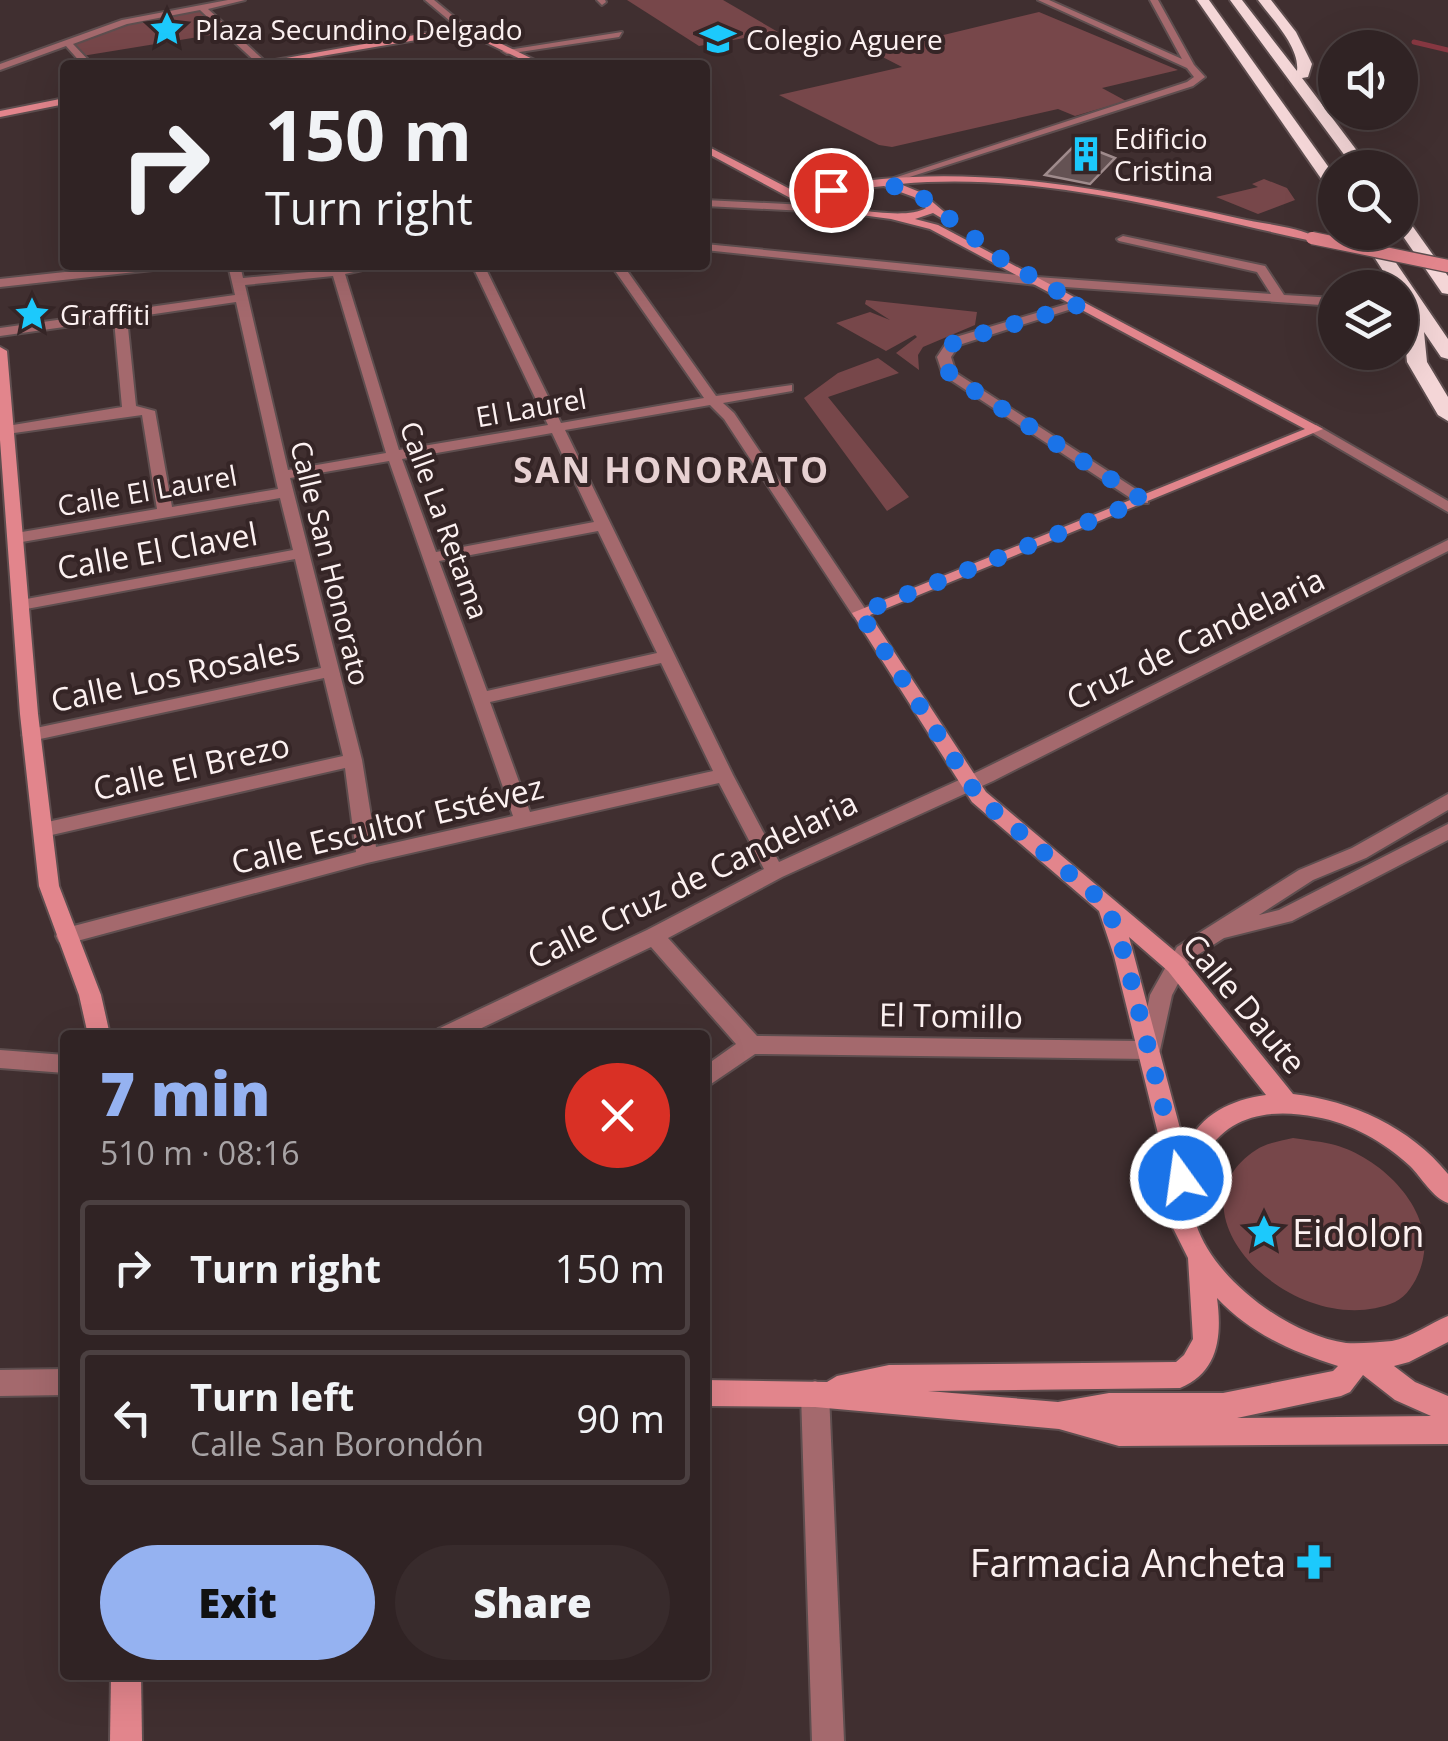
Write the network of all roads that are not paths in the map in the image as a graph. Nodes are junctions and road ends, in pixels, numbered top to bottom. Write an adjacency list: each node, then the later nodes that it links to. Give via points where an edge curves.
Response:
1 (242, 0): 9 (street)
2 (429, 0): 10 (street)
3 (1042, 0): 14 (street)
4 (1154, 0): 13 (street)
5 (1203, 0): 11 (highway)
6 (1236, 0): 23 (highway)
7 (1264, 0): 23 (highway, via 1306,64)
8 (1184, 1): 11 (highway, via 1206,24)
9 (202, 6): 15 (street, via 135,17); 18 (street)
10 (465, 29): 16 (street); 19 (street)
11 (1226, 31): 29 (highway)
12 (618, 34): 16 (street)
13 (1176, 37): 14 (street); 22 (street)
14 (1128, 38): 22 (street)
15 (68, 43): 17 (street); 21 (street)
16 (508, 52): 20 (street)
17 (83, 60)
18 (256, 60)
19 (283, 60)
20 (528, 60)
21 (0, 66)
22 (1190, 66): 28 (street, via 1200,77 1190,84)
23 (1300, 82): 26 (highway)
24 (60, 102): 25 (street)
25 (0, 114)
26 (1349, 150)
27 (710, 151): 32 (street)
28 (955, 160): 30 (street); 31 (street); 33 (street)
29 (1318, 163)
30 (981, 177): 31 (street); 45 (street, bridge, via 1088,192)
31 (928, 178): 33 (street); 36 (street)
32 (766, 179): 35 (street); 38 (street)
33 (898, 180): 34 (street)
34 (881, 182): 35 (street); 36 (street)
35 (856, 185): 38 (street, via 820,194)
36 (918, 194): 39 (street)
37 (710, 204): 38 (street)
38 (819, 208): 40 (street)
39 (933, 208): 40 (street, via 924,215); 44 (street)
40 (891, 216): 44 (street, via 934,227)
41 (1123, 239): 55 (street, via 1261,269)
42 (1418, 246): 54 (highway)
43 (710, 248): 51 (street)
44 (1005, 262): 51 (street)
45 (1448, 266)
46 (117, 270): 53 (street)
47 (349, 270): 50 (street)
48 (480, 270): 68 (street)
49 (621, 270): 65 (street, Calle Daute)
50 (338, 272): 52 (street); 71 (street, Calle La Retama)
51 (1037, 281): 55 (street); 57 (street)
52 (237, 282): 59 (street); 73 (street, Calle San Honorato)
53 (0, 283)
54 (1448, 289)
55 (1279, 298): 56 (street)
56 (1318, 301)
57 (1081, 304): 69 (street); 74 (street, via 954,342 944,357 950,375)
58 (1418, 309): 61 (highway)
59 (120, 314): 60 (street); 66 (street)
60 (0, 332)
61 (1448, 353)
62 (1, 363): 70 (street)
63 (1418, 364): 67 (highway)
64 (787, 388): 65 (street, El Laurel)
65 (713, 401): 68 (street, El Laurel); 83 (street, Calle Daute)
66 (130, 410): 70 (street); 76 (street, via 148,410)
67 (1448, 415)
68 (556, 428): 71 (street, El Laurel); 77 (street)
69 (1316, 429): 74 (street); 75 (street)
70 (6, 430): 72 (street)
71 (394, 456): 73 (street, El Laurel); 81 (street, Calle La Retama)
72 (5, 462): 78 (street)
73 (284, 483): 76 (street, Calle El Laurel); 80 (street, Calle San Honorato)
74 (1143, 500): 83 (street)
75 (1448, 507)
76 (164, 511): 78 (street, Calle El Laurel)
77 (603, 525): 81 (street); 84 (street)
78 (16, 538): 82 (street)
79 (1448, 545): 90 (street, Cruz de Candelaria)
80 (303, 553): 82 (street, Calle El Clavel); 85 (street, Calle San Honorato)
81 (431, 558): 86 (street, Calle La Retama)
82 (21, 605): 87 (street)
83 (860, 613): 90 (street, Calle Daute)
84 (667, 656): 86 (street); 89 (street)
85 (332, 671): 87 (street, Calle Los Rosales); 88 (street, Calle San Honorato)
86 (481, 698): 92 (street, Calle La Retama)
87 (31, 735): 93 (street)
88 (353, 760): 93 (street, Calle El Brezo); 95 (street, Calle San Honorato)
89 (724, 775): 92 (street, Calle Escultor Estévez); 96 (street)
90 (968, 784): 96 (street, Calle Cruz de Candelaria); 97 (street, Calle Daute)
91 (1448, 801): 98 (street, via 1289,885)
92 (524, 821): 95 (street, Calle Escultor Estévez)
93 (43, 830): 99 (street, via 50,894)
94 (1448, 832): 98 (street, via 1285,916)
95 (368, 856): 99 (street, Calle Escultor Estévez)
96 (775, 872): 100 (street, Calle Cruz de Candelaria)
97 (1107, 905): 101 (street, Calle Daute); 105 (street)
98 (1222, 933): 101 (street, via 1184,953)
99 (66, 936): 102 (street)
100 (654, 936): 103 (street, Calle Cruz de Candelaria); 104 (street)
101 (1176, 965): 105 (street, via 1161,995); 109 (street, Calle Daute)
102 (98, 1030)
103 (457, 1030)
104 (751, 1046): 105 (street, El Tomillo); 108 (street)
105 (1149, 1050): 111 (street)
106 (0, 1059): 107 (street)
107 (60, 1064)
108 (710, 1075)
109 (1286, 1103): 110 (street, via 1344,1113); 111 (street, via 1244,1109 1209,1129 1186,1159)
110 (1438, 1169): 112 (street)
111 (1181, 1178): 113 (street, via 1183,1218)
112 (1448, 1192)
113 (1200, 1260): 115 (street, via 1222,1289 1282,1336); 119 (street, via 1210,1336 1197,1366 1180,1376 889,1378)
114 (1448, 1328): 115 (street, via 1405,1353)
115 (1361, 1357): 120 (street, via 1405,1391); 121 (street, via 1341,1383 1240,1404 1109,1406)
116 (60, 1382): 117 (street)
117 (0, 1383)
118 (710, 1393): 119 (street)
119 (815, 1394): 121 (street); 125 (street)
120 (1448, 1410)
121 (1058, 1416): 122 (street, via 1118,1432)
122 (1448, 1430)
123 (126, 1680): 124 (street)
124 (126, 1741)
125 (828, 1741)

